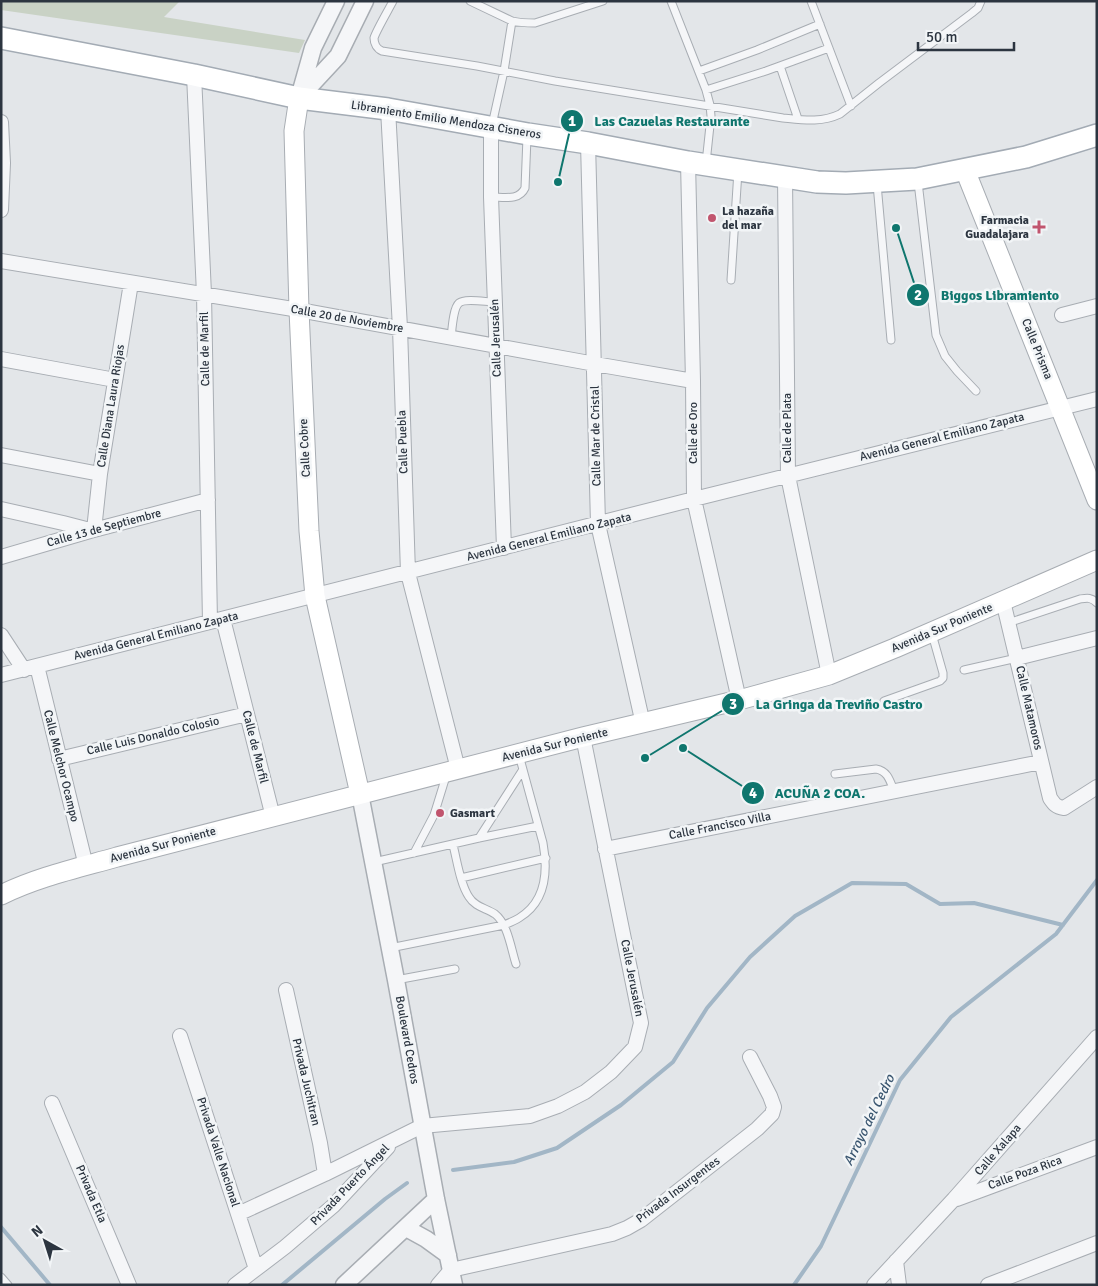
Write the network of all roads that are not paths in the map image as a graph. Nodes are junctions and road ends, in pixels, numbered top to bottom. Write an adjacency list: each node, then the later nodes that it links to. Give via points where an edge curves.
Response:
1 (336, 1): 18 (street, via 313,48)
2 (365, 1): 18 (street, via 338,56)
3 (393, 1): 14 (lane, via 375,36 375,44 382,52)
4 (470, 1): 9 (lane)
5 (603, 1): 9 (lane, via 535,23)
6 (671, 1): 15 (lane)
7 (811, 1): 10 (lane)
8 (981, 1): 20 (lane, via 972,13)
9 (512, 21): 14 (lane)
10 (820, 24): 12 (lane); 15 (lane)
11 (1, 38): 16 (main road, Libramiento Emilio Mendoza Cisneros)
12 (829, 48): 13 (lane); 20 (lane)
13 (780, 66): 17 (lane); 22 (lane)
14 (504, 71): 19 (lane); 24 (lane)
15 (699, 71): 17 (lane)
16 (194, 75): 18 (main road, Libramiento Emilio Mendoza Cisneros); 39 (street, Calle de Marfil)
17 (706, 90): 19 (lane)
18 (300, 98): 21 (main road, Libramiento Emilio Mendoza Cisneros); 42 (main road, Calle Cobre, via 294,131)
19 (710, 105): 22 (lane); 28 (lane, via 710,128)
20 (851, 106): 22 (lane, via 825,120)
21 (388, 109): 24 (main road, Libramiento Emilio Mendoza Cisneros); 44 (street, Calle Puebla)
22 (798, 119)
23 (1, 122): 35 (street)
24 (491, 128): 25 (main road, Libramiento Emilio Mendoza Cisneros); 34 (street, Calle Jerusalén)
25 (528, 134): 27 (main road, Libramiento Emilio Mendoza Cisneros); 34 (lane, via 523,193 514,198)
26 (1097, 136): 30 (main road, Libramiento Emilio Mendoza Cisneros, via 1026,157)
27 (588, 143): 28 (main road, Libramiento Emilio Mendoza Cisneros); 49 (street, Calle Mar de Cristal)
28 (697, 163): 29 (main road, Libramiento Emilio Mendoza Cisneros); 51 (street, Calle de Oro)
29 (738, 170): 31 (main road, Libramiento Emilio Mendoza Cisneros); 37 (lane)
30 (965, 170): 32 (main road, Libramiento Emilio Mendoza Cisneros); 54 (main road, Calle Prisma)
31 (785, 177): 33 (main road, Libramiento Emilio Mendoza Cisneros, via 817,182); 57 (street, Calle de Plata)
32 (917, 179): 33 (main road, Libramiento Emilio Mendoza Cisneros); 52 (lane, via 936,335 945,356)
33 (877, 182): 46 (lane)
34 (491, 197): 40 (street, Calle Jerusalén)
35 (1, 210)
36 (1, 262): 38 (street, Calle 20 de Noviembre)
37 (731, 280)
38 (131, 283): 39 (street, Calle 20 de Noviembre); 50 (street, Calle Diana Laura Riojas)
39 (204, 294): 42 (street, Calle 20 de Noviembre); 59 (street, Calle de Marfil)
40 (494, 302): 45 (lane, via 460,302 455,311); 47 (street, Calle Jerusalén)
41 (1097, 306): 43 (street)
42 (299, 310): 44 (street, Calle 20 de Noviembre); 68 (main road, Calle Cobre)
43 (1062, 314)
44 (400, 328): 45 (street, Calle 20 de Noviembre); 67 (street, Calle Puebla)
45 (451, 338): 47 (street, Calle 20 de Noviembre)
46 (891, 340)
47 (496, 346): 49 (street, Calle 20 de Noviembre); 64 (street, Calle Jerusalén)
48 (1, 359): 50 (street)
49 (594, 364): 51 (street, Calle 20 de Noviembre); 62 (street, Calle Mar de Cristal)
50 (116, 380): 56 (street, Calle Diana Laura Riojas)
51 (693, 381): 58 (street, Calle de Oro)
52 (976, 391)
53 (1097, 398): 54 (street, Avenida General Emiliano Zapata)
54 (1060, 407): 57 (street, Avenida General Emiliano Zapata); 60 (main road, Calle Prisma)
55 (1, 455): 56 (street)
56 (100, 474): 63 (street, Calle Diana Laura Riojas)
57 (788, 476): 58 (street, Avenida General Emiliano Zapata); 80 (street, Calle de Plata)
58 (694, 499): 62 (street, Avenida General Emiliano Zapata); 81 (street, Calle de Oro)
59 (208, 500): 63 (street, Calle 13 de Septiembre); 71 (street, Calle de Marfil)
60 (1097, 500)
61 (1, 509): 63 (street)
62 (598, 524): 64 (street, Avenida General Emiliano Zapata); 84 (street, Calle Mar de Cristal)
63 (92, 530): 65 (street, Calle 13 de Septiembre)
64 (504, 548): 67 (street, Avenida General Emiliano Zapata)
65 (1, 557)
66 (1097, 560): 69 (main road, Avenida Sur Poniente)
67 (408, 572): 68 (street, Avenida General Emiliano Zapata); 89 (street, Calle Puebla)
68 (314, 596): 71 (street, Avenida General Emiliano Zapata); 93 (main road, Calle Cobre)
69 (1003, 602): 72 (street, Calle Matamoros); 73 (main road, Avenida Sur Poniente)
70 (1097, 603): 72 (lane, via 1088,598 1080,599)
71 (217, 621): 77 (street, Avenida General Emiliano Zapata); 83 (street, Calle de Marfil)
72 (1008, 623): 76 (street, Calle Matamoros)
73 (931, 632): 80 (main road, Avenida Sur Poniente); 82 (lane, via 943,678)
74 (1, 635): 77 (street, Calle Melchor Ocampo)
75 (1097, 638): 76 (street)
76 (1017, 658): 78 (lane); 88 (street, Calle Matamoros)
77 (30, 668): 79 (street, Avenida General Emiliano Zapata); 86 (street, Calle Melchor Ocampo)
78 (964, 670)
79 (1, 675)
80 (828, 675): 81 (main road, Avenida Sur Poniente)
81 (739, 700): 84 (main road, Avenida Sur Poniente)
82 (884, 701)
83 (246, 714): 86 (street, Calle Luis Donaldo Colosio); 94 (street, Calle de Marfil)
84 (643, 724): 85 (main road, Avenida Sur Poniente)
85 (582, 737): 87 (main road, Avenida Sur Poniente); 98 (street, Calle Jerusalén)
86 (59, 759): 102 (street, Calle Melchor Ocampo)
87 (520, 762): 89 (main road, Avenida Sur Poniente); 95 (lane); 96 (lane)
88 (1041, 762): 91 (street, Calle Matamoros, via 1050,798 1058,807 1064,808); 92 (street, Calle Francisco Villa)
89 (453, 771): 93 (main road, Avenida Sur Poniente); 99 (lane)
90 (835, 774): 92 (lane, via 876,768 890,779)
91 (1097, 787)
92 (894, 791): 98 (street, Calle Francisco Villa)
93 (360, 794): 94 (main road, Avenida Sur Poniente); 101 (street, Boulevard Cedros)
94 (273, 817): 102 (main road, Avenida Sur Poniente)
95 (538, 826): 96 (lane); 100 (lane)
96 (479, 838): 97 (lane)
97 (452, 845): 99 (lane); 103 (lane)
98 (605, 849): 115 (street, Calle Jerusalén, via 641,1023 635,1047 611,1072 585,1092 558,1106 530,1116)
99 (414, 853): 101 (lane)
100 (546, 858): 103 (lane); 105 (lane, via 541,894 532,908)
101 (374, 862): 106 (street, Boulevard Cedros)
102 (86, 866): 104 (main road, Avenida Sur Poniente)
103 (461, 878): 105 (lane, via 472,902 494,913)
104 (6, 890)
105 (504, 925): 106 (lane); 107 (lane)
106 (390, 948): 109 (street, Boulevard Cedros)
107 (516, 964)
108 (456, 968): 109 (lane)
109 (396, 980): 115 (street, Boulevard Cedros)
110 (286, 990): 118 (street, Privada Juchitran)
111 (180, 1036): 121 (street, Privada Valle Nacional)
112 (1097, 1037): 120 (street, Calle Xalapa)
113 (750, 1057): 126 (street, Privada Insurgentes, via 774,1106 772,1114 640,1220 612,1234)
114 (52, 1103): 129 (street, Privada Etla)
115 (422, 1126): 116 (street, Privada Puerto Ángel); 119 (street, Boulevard Cedros)
116 (394, 1140): 118 (street, Privada Puerto Ángel); 125 (street, Privada Puerto Ángel, via 333,1206)
117 (1097, 1147): 120 (street, Calle Poza Rica)
118 (325, 1174): 121 (street, Privada Puerto Ángel)
119 (436, 1199): 122 (street); 126 (street, Boulevard Cedros)
120 (954, 1200): 124 (street, Calle Xalapa)
121 (238, 1214): 125 (street, Privada Valle Nacional)
122 (406, 1228): 126 (street, via 426,1239); 131 (street)
123 (1097, 1243): 135 (street)
124 (896, 1261): 133 (street, Calle Xalapa); 134 (street)
125 (256, 1269): 130 (street, Privada Puerto Ángel)
126 (451, 1270): 132 (street)
127 (1, 1277): 128 (lane)
128 (8, 1285)
129 (129, 1285)
130 (235, 1285)
131 (344, 1285)
132 (438, 1285)
133 (875, 1285)
134 (900, 1285)
135 (988, 1285)

